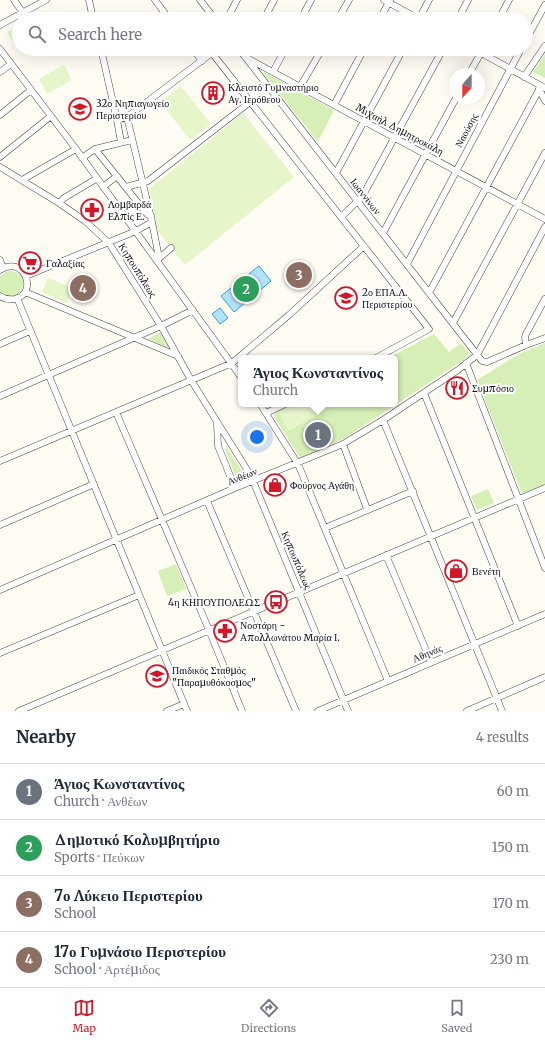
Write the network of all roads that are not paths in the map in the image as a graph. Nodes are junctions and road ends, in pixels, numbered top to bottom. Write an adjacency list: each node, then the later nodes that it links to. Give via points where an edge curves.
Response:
1 (14, 0): 15 (street)
2 (46, 0): 16 (street)
3 (89, 0): 17 (street)
4 (155, 0): 18 (street)
5 (200, 0): 19 (street)
6 (237, 0): 20 (street)
7 (274, 0): 21 (street)
8 (311, 0): 22 (street)
9 (349, 0): 23 (street)
10 (429, 0): 26 (street)
11 (468, 0): 27 (street)
12 (509, 0): 28 (street)
13 (387, 1): 24 (street); 25 (street)
14 (545, 6): 31 (street)
15 (22, 12)
16 (25, 12)
17 (92, 12)
18 (164, 12)
19 (209, 12)
20 (231, 12)
21 (268, 12)
22 (305, 12)
23 (342, 12)
24 (383, 12)
25 (407, 12)
26 (423, 12)
27 (462, 12)
28 (503, 12)
29 (12, 19): 30 (street)
30 (0, 25)
31 (533, 27)
32 (545, 46): 53 (street)
33 (0, 49): 48 (street)
34 (102, 56): 64 (street)
35 (198, 56): 47 (street)
36 (208, 56): 47 (street)
37 (218, 56): 58 (street)
38 (281, 56): 52 (street)
39 (318, 56): 54 (street)
40 (360, 56): 60 (street)
41 (399, 56): 65 (street)
42 (438, 56): 66 (street)
43 (479, 56): 49 (street)
44 (490, 56): 50 (street)
45 (517, 56): 50 (street, Ναούσης)
46 (245, 57): 52 (street, Μιχαήλ Δημητροκάλη); 77 (street, Ιωαννίνων)
47 (202, 61): 63 (street)
48 (11, 64): 51 (street); 56 (street)
49 (473, 68)
50 (510, 69): 53 (street); 76 (street, Ναούσης)
51 (0, 72)
52 (273, 72): 54 (street, Μιχαήλ Δημητροκάλη)
53 (524, 77): 55 (street)
54 (300, 87): 60 (street, Μιχαήλ Δημητροκάλη)
55 (542, 88): 57 (street); 84 (street)
56 (31, 90): 61 (street); 62 (street)
57 (545, 101)
58 (250, 102): 81 (street, via 148,181); 88 (street)
59 (453, 104): 72 (street)
60 (334, 105): 65 (street, Μιχαήλ Δημητροκάλη)
61 (0, 116)
62 (50, 116): 69 (street); 73 (street)
63 (127, 117): 64 (street); 67 (street)
64 (117, 120): 68 (street)
65 (364, 121): 66 (street, Μιχαήλ Δημητροκάλη); 77 (street)
66 (394, 138): 72 (street, Μιχαήλ Δημητροκάλη); 85 (street)
67 (132, 140): 68 (street); 81 (street)
68 (121, 142): 70 (street)
69 (76, 149): 74 (street); 80 (street)
70 (95, 149): 74 (street); 78 (street)
71 (545, 153): 87 (street)
72 (425, 154): 76 (street, Μιχαήλ Δημητροκάλη); 93 (street)
73 (0, 157)
74 (82, 158): 79 (street)
75 (0, 167): 80 (street, Κηπουπόλεως)
76 (456, 171): 84 (street, Μιχαήλ Δημητροκάλη); 99 (street, Ναούσης)
77 (336, 173): 85 (street, Ιωαννίνων)
78 (117, 176): 82 (street); 83 (street)
79 (96, 179): 82 (street); 86 (street)
80 (22, 180): 86 (street, Κηπουπόλεως)
81 (142, 182): 83 (street); 89 (street)
82 (103, 187): 92 (street)
83 (126, 187): 89 (street)
84 (486, 187): 87 (street, Μιχαήλ Δημητροκάλη); 103 (street)
85 (358, 201): 88 (street); 93 (street, Ιωαννίνων)
86 (59, 203): 94 (street, Κηπουπόλεως, via 85,221)
87 (517, 204): 90 (street, Μιχαήλ Δημητροκάλη); 108 (street)
88 (341, 217): 95 (street)
89 (151, 219): 92 (street); 97 (street)
90 (545, 219)
91 (545, 226): 117 (street)
92 (136, 231): 94 (street); 97 (street)
93 (383, 234): 99 (street, Ιωαννίνων)
94 (109, 243): 101 (street); 109 (street, Κηπουπόλεως)
95 (364, 246): 115 (street); 116 (street, via 429,329)
96 (171, 248): 97 (street)
97 (158, 259): 107 (street)
98 (0, 260): 100 (street)
99 (407, 264): 103 (street, Ιωαννίνων)
100 (2, 269): 101 (street, via 17,267)
101 (26, 276): 102 (street)
102 (25, 292): 105 (street); 111 (street)
103 (429, 293): 108 (street, Ιωαννίνων)
104 (0, 296): 105 (street, via 7,299)
105 (17, 298): 110 (street)
106 (545, 299): 114 (street, via 526,334)
107 (193, 310): 109 (street); 120 (street)
108 (453, 323): 117 (street, Ιωαννίνων)
109 (161, 326): 111 (street); 118 (street, Κηπουπόλεως)
110 (30, 331): 113 (street); 123 (street)
111 (133, 338): 118 (street); 123 (street)
112 (545, 338): 114 (street)
113 (0, 344)
114 (526, 345): 117 (street, via 487,362)
115 (241, 355)
116 (382, 355)
117 (477, 355): 121 (street, Ανθέων)
118 (179, 356): 124 (street, Κηπουπόλεως)
119 (238, 358): 120 (street)
120 (232, 363): 122 (street); 124 (street)
121 (466, 363): 125 (street, Ανθέων); 142 (street)
122 (238, 372)
123 (48, 375): 126 (street); 133 (street)
124 (191, 380): 129 (street); 132 (street, Κηπουπόλεως)
125 (424, 393): 131 (street, Ανθέων); 145 (street)
126 (0, 396)
127 (262, 407): 130 (street)
128 (278, 407): 130 (street)
129 (116, 412): 133 (street); 146 (street)
130 (266, 413): 136 (street)
131 (383, 420): 134 (street, Ανθέων); 141 (street)
132 (217, 422): 137 (street, Κηπουπόλεως); 139 (street, Κηπουπόλεως, via 218,446)
133 (72, 431): 135 (street); 138 (street)
134 (343, 444): 136 (street, Ανθέων); 144 (street)
135 (0, 461)
136 (298, 464): 137 (street, Ανθέων); 148 (street)
137 (254, 482): 139 (street, Ανθέων); 155 (street, Κηπουπόλεως)
138 (94, 484): 147 (street); 150 (street)
139 (236, 488): 143 (street, Ανθέων)
140 (545, 488): 142 (street)
141 (412, 491): 144 (street); 149 (street)
142 (518, 499): 145 (street); 152 (street)
143 (207, 501): 146 (street, Ανθέων); 157 (street)
144 (367, 509): 148 (street)
145 (474, 518): 149 (street); 159 (street)
146 (162, 520): 150 (street, Ανθέων); 160 (street)
147 (0, 525)
148 (325, 528): 153 (street)
149 (431, 536): 151 (street); 161 (street)
150 (116, 540): 154 (street, Ανθέων); 156 (street)
151 (386, 555): 153 (street); 164 (street)
152 (545, 568)
153 (343, 573): 155 (street); 166 (street)
154 (0, 590)
155 (300, 592): 157 (street); 168 (street, Κηπουπόλεως)
156 (139, 595): 162 (street); 163 (street)
157 (253, 611): 160 (street); 174 (street)
158 (545, 614): 159 (street, Αθηνάς)
159 (518, 626): 161 (street, Αθηνάς)
160 (210, 630): 162 (street); 173 (street)
161 (475, 644): 164 (street, Αθηνάς); 167 (street)
162 (162, 650): 169 (street); 170 (street)
163 (0, 653)
164 (431, 662): 166 (street, Αθηνάς)
165 (545, 677): 167 (street)
166 (388, 681): 168 (street, Αθηνάς)
167 (496, 698): 177 (street); 178 (street)
168 (343, 700): 175 (street, Αθηνάς); 176 (street, Κηπουπόλεως)
169 (184, 704): 171 (street); 172 (street)
170 (19, 711)
171 (167, 711)
172 (187, 711)
173 (242, 711)
174 (296, 711)
175 (318, 711)
176 (348, 711)
177 (467, 711)
178 (502, 711)

